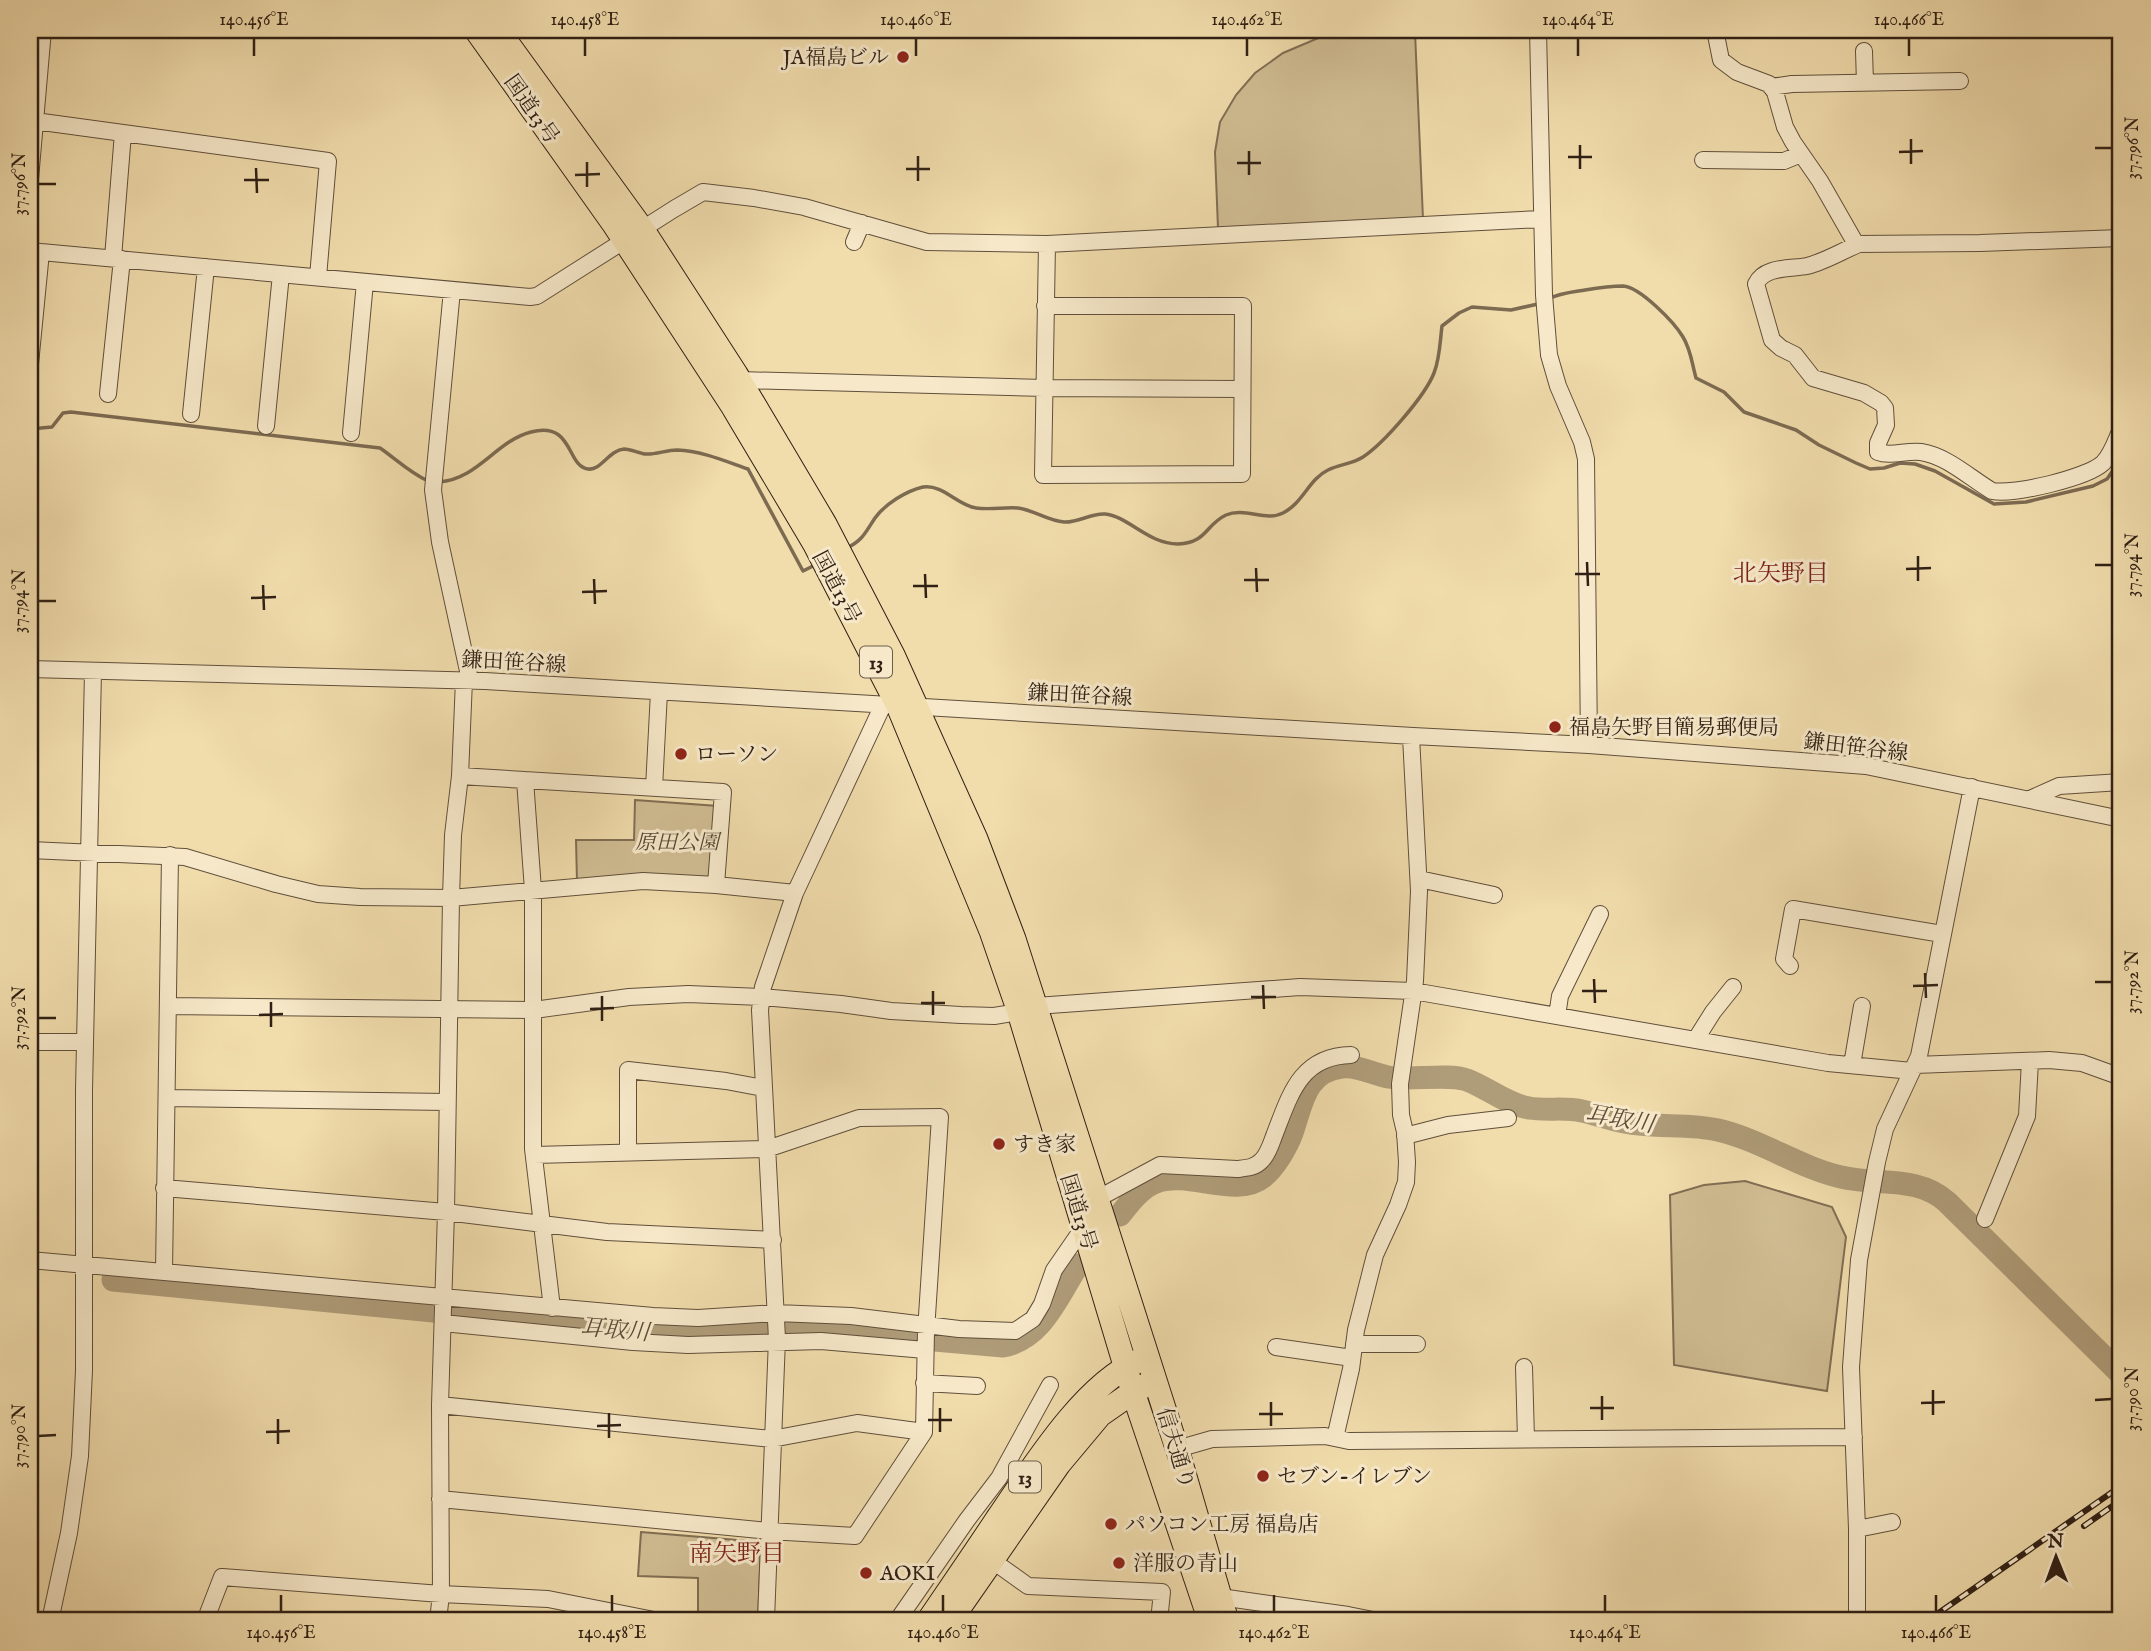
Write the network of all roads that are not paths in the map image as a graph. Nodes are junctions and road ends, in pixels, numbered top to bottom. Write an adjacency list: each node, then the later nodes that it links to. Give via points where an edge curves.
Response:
1 (43, 30): 10 (street)
2 (476, 30): 17 (highway, 国道13号 / 13)
3 (498, 30): 17 (highway, 国道13号 / 13)
4 (1538, 30): 15 (street)
5 (1715, 30): 9 (street, via 1721,60)
6 (1864, 51): 8 (street)
7 (1960, 82): 8 (street)
8 (1865, 83): 9 (street)
9 (1771, 87): 12 (street, via 1785,127)
10 (35, 121): 11 (street); 14 (street)
11 (123, 133): 23 (street); 26 (street, via 328,161)
12 (1801, 154): 13 (street, via 1784,161); 21 (street)
13 (1703, 160)
14 (30, 179)
15 (1541, 219): 20 (street); 45 (street, via 1549,355 1586,459)
16 (862, 223): 17 (street, via 804,207 704,192); 19 (street); 20 (street, via 927,242)
17 (633, 235): 28 (street, via 537,296); 31 (highway, 国道13号 / 13); 43 (highway, 国道13号 / 13, via 807,531)
18 (2121, 239): 21 (street)
19 (854, 242)
20 (1047, 244): 29 (street)
21 (1859, 244): 37 (street, via 1808,265 1778,269 1756,284 1772,340 1780,348 1795,355 1813,378 1864,393 1885,408 1886,425 1878,452 1931,454 1992,491 2004,493 2094,470 2105,462)
22 (36, 251): 23 (street); 30 (street)
23 (118, 259): 24 (street); 34 (street)
24 (206, 267): 25 (street); 35 (street)
25 (281, 274): 26 (street); 36 (street)
26 (318, 277): 27 (street)
27 (365, 282): 28 (street); 38 (street)
28 (452, 290): 41 (street, via 433,490)
29 (1045, 306): 32 (street); 33 (street, via 1243,306)
30 (30, 364)
31 (739, 380): 32 (street); 43 (highway, 国道13号 / 13, via 825,524 893,655)
32 (1044, 388): 33 (street); 33 (street, via 1043,475 1242,474)
33 (1241, 389)
34 (108, 394)
35 (191, 414)
36 (266, 426)
37 (2121, 429)
38 (351, 433)
39 (30, 669): 40 (street, 鎌田笹谷線)
40 (93, 671): 41 (street, 鎌田笹谷線); 54 (street)
41 (467, 680): 42 (street, 鎌田笹谷線); 46 (street)
42 (659, 692): 43 (street, 鎌田笹谷線); 50 (street)
43 (899, 706): 44 (street, 鎌田笹谷線); 59 (street); 70 (highway, 国道13号 / 13)
44 (1411, 736): 45 (street, 鎌田笹谷線); 56 (street)
45 (1589, 745): 49 (street, 鎌田笹谷線, via 1866,766)
46 (460, 776): 47 (street); 61 (street)
47 (525, 780): 50 (street); 58 (street)
48 (2121, 782): 51 (street, via 2059,786)
49 (1972, 787): 51 (street, 鎌田笹谷線); 63 (street)
50 (654, 788): 57 (street, via 723,792)
51 (2030, 799): 52 (street, 鎌田笹谷線)
52 (2121, 819)
53 (30, 850): 54 (street)
54 (88, 852): 55 (street); 76 (street)
55 (170, 855): 61 (street, via 318,894); 68 (street)
56 (1419, 879): 60 (street); 66 (street)
57 (716, 885): 58 (street, via 643,881); 59 (street)
58 (533, 890): 61 (street); 72 (street)
59 (795, 893): 67 (street)
60 (1494, 895)
61 (451, 898): 71 (street)
62 (1600, 914): 73 (street, via 1560,996)
63 (1942, 934): 64 (street, via 1793,909 1784,959); 80 (street)
64 (1790, 966)
65 (1733, 987): 74 (street)
66 (1413, 991): 70 (street, via 1300,987); 73 (street); 86 (street, via 1400,1084)
67 (761, 997): 70 (street, via 961,1015 993,1016); 72 (street, via 648,995); 82 (street)
68 (168, 1006): 71 (street); 83 (street)
69 (1862, 1006): 79 (street)
70 (1028, 1009): 91 (highway, 国道13号 / 13); 95 (highway, 国道13号 / 13)
71 (449, 1010): 72 (street); 84 (street)
72 (534, 1010): 89 (street)
73 (1557, 1016): 74 (street)
74 (1696, 1040): 79 (street)
75 (30, 1042): 76 (street)
76 (85, 1042): 98 (street)
77 (1351, 1055): 91 (street, via 1328,1058 1306,1071 1267,1154 1256,1165 1237,1169 1160,1165)
78 (2030, 1061): 80 (street); 81 (street, via 2082,1063); 93 (street, via 2027,1116)
79 (1852, 1065): 80 (street)
80 (1913, 1068): 118 (street, via 1885,1129 1860,1260 1851,1367)
81 (2121, 1077)
82 (763, 1088): 87 (street); 88 (street, via 628,1070)
83 (167, 1098): 84 (street); 90 (street)
84 (447, 1102): 92 (street)
85 (1508, 1118): 86 (street)
86 (1405, 1136): 107 (street, via 1406,1182 1375,1255)
87 (767, 1149): 88 (street); 96 (street); 103 (street, via 859,1118 940,1117)
88 (628, 1152): 89 (street)
89 (534, 1155): 94 (street)
90 (164, 1188): 92 (street); 99 (street)
91 (1097, 1199): 108 (highway, 国道13号 / 13)
92 (446, 1212): 94 (street); 101 (street)
93 (1985, 1219)
94 (541, 1222): 96 (street, via 607,1232); 100 (street)
95 (1083, 1228): 103 (street, via 1054,1270 1039,1311 1026,1326 1004,1332 959,1329); 109 (highway, 国道13号 / 13)
96 (773, 1240): 102 (street)
97 (30, 1260): 98 (street)
98 (84, 1264): 99 (street); 133 (street, via 80,1456)
99 (164, 1272): 101 (street)
100 (552, 1308): 101 (street); 102 (street, via 698,1318)
101 (443, 1311): 104 (street, via 633,1342); 116 (street)
102 (777, 1316): 103 (street, via 850,1316); 104 (street)
103 (926, 1338): 104 (street); 112 (street)
104 (777, 1341): 120 (street)
105 (1417, 1344): 107 (street)
106 (1276, 1347): 107 (street)
107 (1353, 1351): 119 (street)
108 (1147, 1356): 109 (highway, 13); 111 (highway, 信夫通り / 13)
109 (1125, 1366): 115 (highway, 信夫通り / 13); 123 (highway, 13)
110 (1524, 1367): 121 (street)
111 (1155, 1380): 115 (highway, 13); 122 (highway, 信夫通り / 13)
112 (924, 1383): 114 (street); 117 (street)
113 (1050, 1385): 123 (street)
114 (977, 1386)
115 (1133, 1392): 128 (highway, 13, via 1100,1415 1059,1464); 142 (highway, 信夫通り / 13)
116 (440, 1405): 120 (street); 124 (street)
117 (924, 1432): 120 (street, via 857,1423); 126 (street, via 855,1536)
118 (1854, 1437): 121 (street); 127 (street)
119 (1335, 1438): 121 (street); 122 (street, via 1212,1439)
120 (772, 1439): 126 (street)
121 (1526, 1439)
122 (1177, 1449): 132 (highway, 信夫通り / 13)
123 (1007, 1486): 138 (street, via 967,1520); 139 (highway, 13)
124 (440, 1499): 126 (street); 130 (street)
125 (1892, 1522): 127 (street)
126 (769, 1531): 137 (street, via 766,1620)
127 (1857, 1532): 145 (street)
128 (993, 1561): 129 (street, via 1028,1586); 140 (highway, 13)
129 (1162, 1592): 131 (street); 141 (street)
130 (441, 1594): 134 (street, via 222,1577); 135 (street); 136 (street, via 548,1599)
131 (1180, 1594)
132 (1220, 1597): 143 (highway, 信夫通り / 13); 144 (street)
133 (53, 1620)
134 (205, 1621)
135 (438, 1621)
136 (659, 1621)
137 (771, 1621)
138 (897, 1621)
139 (928, 1621)
140 (950, 1621)
141 (1159, 1621)
142 (1210, 1621)
143 (1227, 1621)
144 (1378, 1621)
145 (1857, 1621)

